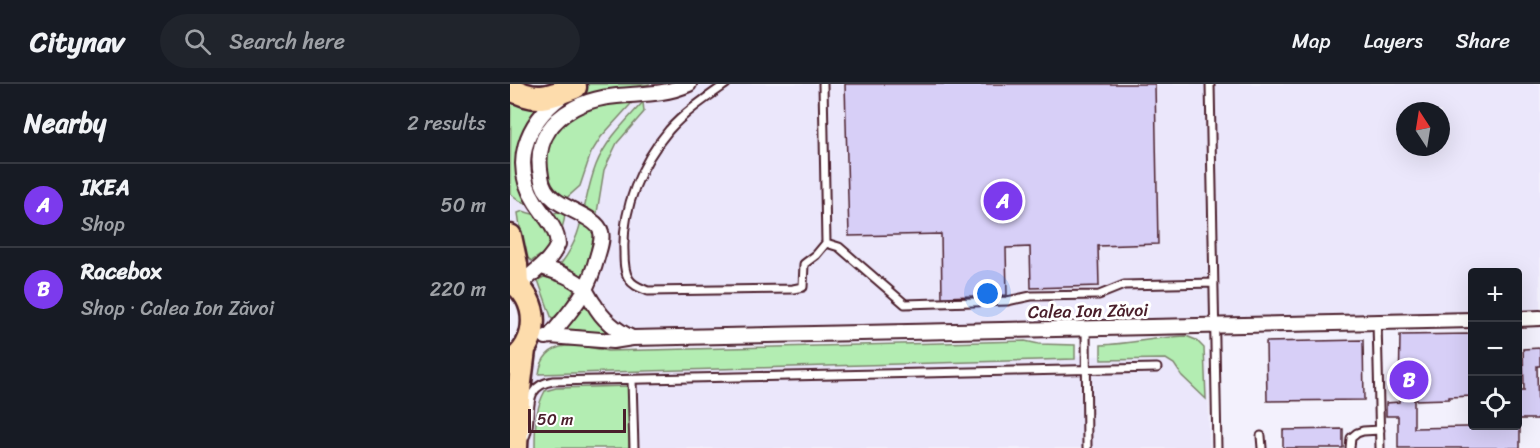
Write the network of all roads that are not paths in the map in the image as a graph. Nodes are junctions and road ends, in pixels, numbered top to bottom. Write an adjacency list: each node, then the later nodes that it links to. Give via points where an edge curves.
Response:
1 (689, 84): 11 (street, via 664,93 619,95 588,102 557,120 543,137 539,168 546,192 601,229 595,268)
2 (726, 84): 8 (lane, via 669,130 642,172 625,227 624,260 630,281 648,291 799,289 804,283 804,264)
3 (823, 84): 8 (lane)
4 (1210, 84): 10 (lane)
5 (580, 86): 6 (highway, via 544,98 527,97); 9 (street, via 541,114 524,148 524,172 530,192 555,229 558,242 555,250)
6 (510, 88)
7 (510, 236): 9 (highway)
8 (826, 243): 10 (lane, via 839,247 905,304 1099,295 1124,285)
9 (523, 277): 11 (street, via 568,277); 20 (highway, via 533,314 532,335)
10 (1214, 283): 16 (lane)
11 (586, 290): 18 (street); 19 (street, via 608,323)
12 (1540, 318): 13 (street)
13 (1522, 319)
14 (1468, 320): 15 (street, Calea Ion Zăvoi)
15 (1377, 322): 16 (street, Calea Ion Zăvoi); 24 (lane)
16 (1215, 326): 17 (street, Calea Ion Zăvoi); 29 (lane)
17 (1086, 329): 19 (street, Calea Ion Zăvoi); 22 (lane)
18 (550, 336): 19 (street, Calea Ion Zăvoi, via 614,341); 20 (street)
19 (632, 338)
20 (521, 353): 26 (highway)
21 (1157, 368): 22 (lane)
22 (1086, 369): 23 (lane); 28 (lane)
23 (632, 380): 26 (lane, via 542,383 531,396 528,433); 27 (lane)
24 (1380, 430): 31 (lane, via 1354,435); 32 (lane)
25 (1261, 436): 30 (lane)
26 (517, 448)
27 (634, 448)
28 (1087, 448)
29 (1217, 448)
30 (1262, 448)
31 (1350, 448)
32 (1380, 448)

